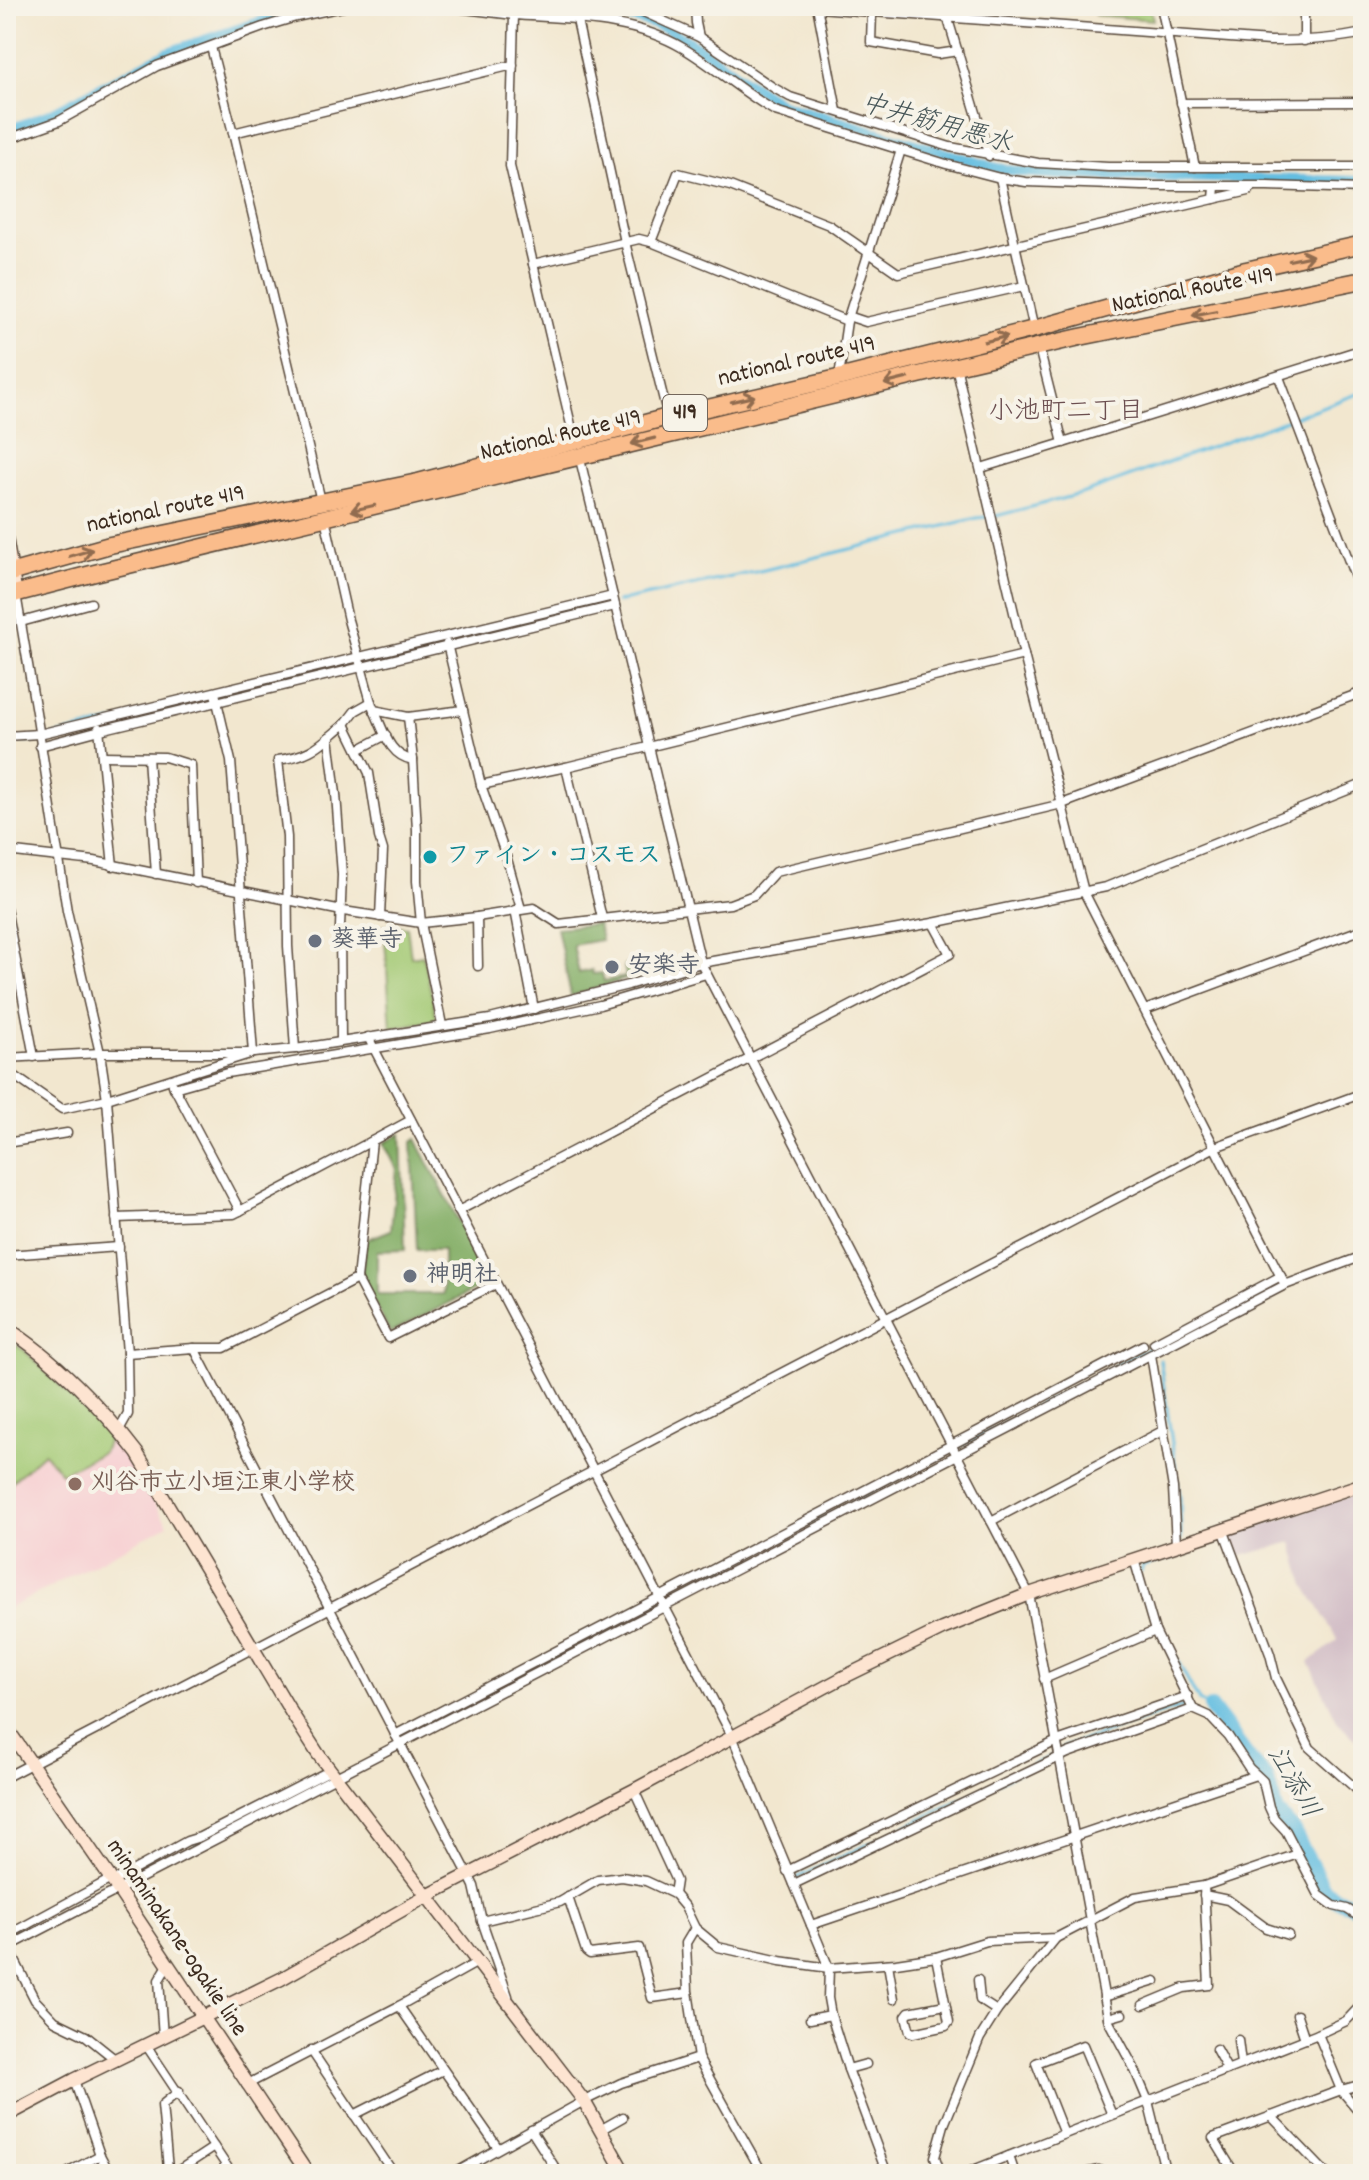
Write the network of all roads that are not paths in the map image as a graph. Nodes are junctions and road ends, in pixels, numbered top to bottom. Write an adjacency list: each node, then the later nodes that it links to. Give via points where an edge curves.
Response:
1 (347, 6): 18 (street, via 296,17)
2 (440, 6): 10 (street)
3 (614, 6): 16 (street, via 639,10)
4 (695, 6): 16 (street)
5 (944, 6): 12 (street)
6 (1161, 6): 14 (street)
7 (1304, 6): 8 (street); 17 (street)
8 (1330, 6)
9 (817, 7): 11 (street); 25 (street)
10 (513, 10): 13 (street); 21 (street)
11 (872, 12): 12 (street); 19 (street, via 871,42 938,54)
12 (948, 17): 14 (street); 19 (street)
13 (577, 20): 22 (street, via 652,33); 37 (street)
14 (1166, 32): 17 (street); 24 (street)
15 (1363, 33): 17 (street)
16 (699, 37): 20 (street)
17 (1304, 41)
18 (211, 47): 26 (street); 27 (street, via 157,66 59,121 14,137)
19 (958, 51): 29 (street)
20 (724, 54): 22 (street); 25 (street, via 790,97)
21 (513, 65): 26 (street); 42 (street, via 509,158)
22 (714, 70): 28 (street, via 775,111)
23 (1363, 102): 24 (street)
24 (1181, 103): 30 (street)
25 (837, 111): 29 (street)
26 (233, 133): 56 (street)
27 (6, 146)
28 (901, 150): 32 (street); 41 (street)
29 (989, 156): 30 (street, via 1108,167)
30 (1195, 167): 31 (street)
31 (1363, 167)
32 (1000, 178): 34 (street); 39 (street)
33 (1251, 186): 34 (street); 35 (street); 36 (street, via 1249,191)
34 (1215, 187): 36 (street)
35 (1363, 189)
36 (1214, 199): 39 (street)
37 (625, 242): 38 (street); 42 (street); 52 (street)
38 (651, 242): 41 (street, via 678,173 730,186 829,225); 45 (street)
39 (1014, 244): 41 (street, via 898,273); 44 (street)
40 (1363, 244): 46 (highway, national route 419 / 419, one-way to 40, via 1246,270)
41 (868, 253): 45 (street)
42 (533, 264): 54 (street)
43 (1363, 280): 47 (highway, National Route 419 / 419, one-way to 47)
44 (1024, 286): 45 (street, via 866,322); 46 (street)
45 (848, 319): 51 (street)
46 (1034, 329): 51 (highway, national route 419 / 419, one-way to 46)
47 (1039, 348): 49 (highway, National Route 419 / 419); 53 (street)
48 (1363, 349): 50 (street)
49 (956, 366): 54 (highway, National Route 419 / 419, one-way to 54); 55 (street)
50 (1279, 377): 53 (street); 60 (street)
51 (838, 378): 52 (highway, national route 419 / 419, one-way to 51)
52 (668, 417): 54 (highway, national route 419 / 419)
53 (1063, 443): 55 (street)
54 (578, 449): 56 (highway, National Route 419 / 419); 61 (street)
55 (981, 468): 65 (street)
56 (323, 509): 58 (highway, national route 419 / 419, one-way to 56, via 110,545); 59 (highway, National Route 419 / 419); 66 (street)
57 (6, 538): 58 (street)
58 (9, 574): 59 (street)
59 (11, 595): 63 (street)
60 (1363, 598)
61 (614, 601): 64 (street); 79 (street)
62 (91, 603): 63 (street)
63 (21, 622): 74 (street)
64 (447, 642): 66 (street); 70 (street)
65 (1024, 655): 79 (street); 87 (street)
66 (360, 663): 68 (street); 69 (street)
67 (1363, 692): 87 (street)
68 (216, 698): 73 (street); 93 (street, via 231,761)
69 (373, 706): 71 (street); 72 (street, via 355,711); 75 (street)
70 (463, 710): 71 (street); 86 (street)
71 (408, 717): 83 (street)
72 (345, 724): 77 (street); 80 (street)
73 (99, 725): 74 (street); 78 (street); 81 (street)
74 (39, 734): 76 (street); 78 (street)
75 (386, 735): 80 (street); 83 (street, via 394,751)
76 (6, 736)
77 (329, 737): 95 (street, via 301,757 278,760 287,837); 99 (street)
78 (40, 746): 89 (street)
79 (649, 746): 84 (street); 97 (street)
80 (358, 750): 100 (street, via 369,773 383,850)
81 (103, 756): 82 (street); 90 (street)
82 (148, 757): 91 (street); 92 (street, via 191,765)
83 (413, 760): 103 (street)
84 (566, 767): 86 (street); 102 (street)
85 (1363, 784): 94 (street)
86 (481, 785): 98 (street)
87 (1062, 804): 94 (street); 97 (street, via 775,872 754,895 730,904)
88 (6, 851): 89 (street)
89 (58, 855): 90 (street); 116 (street)
90 (113, 866): 91 (street)
91 (156, 874): 92 (street)
92 (196, 883): 93 (street)
93 (240, 890): 95 (street); 117 (street)
94 (1084, 892): 104 (street); 110 (street)
95 (286, 900): 99 (street); 114 (street)
96 (6, 908): 118 (street)
97 (688, 908): 102 (street); 106 (street)
98 (518, 909): 101 (street); 102 (street, via 534,908 559,924); 109 (street)
99 (341, 911): 100 (street); 113 (street)
100 (380, 917): 103 (street)
101 (477, 917): 103 (street); 107 (street)
102 (602, 918)
103 (421, 923): 111 (street)
104 (933, 923): 106 (street); 120 (street, via 950,954)
105 (1363, 929): 110 (street)
106 (701, 963): 108 (street); 109 (street)
107 (478, 966)
108 (706, 974): 115 (street, via 550,1017); 120 (street)
109 (534, 1009): 111 (street)
110 (1145, 1010): 129 (street)
111 (442, 1025): 112 (street)
112 (368, 1037): 113 (street); 115 (street)
113 (341, 1041): 114 (street)
114 (295, 1049): 117 (street)
115 (375, 1049): 122 (street); 125 (street)
116 (100, 1053): 117 (street); 118 (street); 124 (street)
117 (253, 1053): 122 (street)
118 (34, 1057): 119 (street)
119 (6, 1058)
120 (750, 1059): 131 (street); 140 (street)
121 (6, 1070): 124 (street, via 62,1109)
122 (172, 1084): 124 (street); 130 (street)
123 (1363, 1093): 129 (street)
124 (107, 1099): 132 (street)
125 (411, 1120): 127 (street); 131 (street)
126 (67, 1133): 128 (street)
127 (372, 1141): 130 (street); 137 (street)
128 (6, 1143)
129 (1215, 1147): 138 (street); 140 (street)
130 (240, 1211): 132 (street)
131 (458, 1211): 139 (street)
132 (116, 1218): 133 (street)
133 (119, 1247): 134 (street); 144 (street)
134 (6, 1255)
135 (1363, 1256): 138 (street)
136 (6, 1276): 141 (street)
137 (357, 1279): 139 (street, via 388,1338); 143 (street, via 224,1348)
138 (1283, 1280): 142 (street); 145 (street)
139 (496, 1284): 149 (street)
140 (886, 1318): 148 (street); 149 (street)
141 (8, 1329): 146 (street, via 55,1366)
142 (1147, 1344): 145 (street); 148 (street)
143 (194, 1348): 144 (street); 157 (street)
144 (127, 1353): 146 (street, via 128,1414)
145 (1149, 1356): 147 (street); 148 (street)
146 (119, 1430): 159 (street)
147 (1164, 1430): 151 (street); 153 (street)
148 (954, 1451): 151 (street); 156 (street)
149 (593, 1470): 156 (street); 157 (street)
150 (1363, 1484): 152 (street)
151 (991, 1521): 155 (street)
152 (1223, 1529): 153 (street); 174 (street, via 1276,1678 1310,1748)
153 (1180, 1543): 154 (street)
154 (1134, 1559): 155 (street); 158 (street)
155 (1029, 1594): 160 (street); 165 (street, via 942,1629)
156 (662, 1602): 164 (street); 165 (street); 167 (street)
157 (329, 1608): 159 (street); 164 (street)
158 (1155, 1631): 160 (street); 161 (street)
159 (254, 1647): 169 (street); 170 (street)
160 (1044, 1679): 166 (street)
161 (1188, 1696): 162 (street); 166 (street)
162 (1193, 1709): 168 (street); 171 (street, via 1209,1716)
163 (6, 1727): 169 (street, minaminakane-ogakie line)
164 (395, 1735): 167 (street)
165 (732, 1736): 173 (street); 177 (street)
166 (1057, 1743): 168 (street); 177 (street)
167 (400, 1744): 170 (street); 178 (street)
168 (1059, 1758): 175 (street); 180 (street)
169 (31, 1764): 172 (street); 179 (street, minaminakane-ogakie line)
170 (333, 1774): 179 (street); 183 (street)
171 (1256, 1775): 175 (street); 176 (street, via 1263,1781 1274,1818)
172 (6, 1777)
173 (634, 1790): 178 (street); 182 (street, via 676,1881)
174 (1363, 1795)
175 (1074, 1836): 187 (street); 188 (street)
176 (1298, 1854): 181 (street); 185 (street, via 1319,1895)
177 (787, 1871): 180 (street)
178 (469, 1876): 183 (street); 186 (street)
179 (114, 1884): 191 (street); 193 (street); 197 (street, minaminakane-ogakie line)
180 (794, 1884): 188 (street)
181 (1204, 1890): 187 (street, via 1135,1897); 190 (street, via 1228,1900 1266,1928); 206 (street, via 1209,1985 1184,1988)
182 (674, 1894): 184 (street, via 622,1877 598,1880); 189 (street)
183 (427, 1896): 195 (street); 213 (street)
184 (568, 1897): 186 (street); 201 (street, via 586,1951 639,1948 652,1998)
185 (1363, 1919)
186 (482, 1921): 208 (street)
187 (1089, 1921): 192 (street); 202 (street)
188 (811, 1925): 198 (street)
189 (695, 1928): 198 (street, via 718,1947); 201 (street, via 686,1943)
190 (1288, 1935)
191 (6, 1936)
192 (1056, 1938): 194 (street, via 987,1941); 209 (street)
193 (7, 1948): 224 (street, via 35,2000 55,2021 86,2036)
194 (936, 1957): 196 (street); 205 (street)
195 (476, 1963): 207 (street); 208 (street)
196 (888, 1964): 198 (street); 203 (street)
197 (168, 1965): 213 (street, minaminakane-ogakie line); 217 (street, via 159,1980)
198 (829, 1968): 211 (street)
199 (978, 1980): 209 (street, via 980,2000)
200 (1155, 1981): 202 (street)
201 (688, 1993): 223 (street)
202 (1104, 1997): 214 (street)
203 (894, 1999)
204 (1363, 2003): 216 (street, via 1346,2021)
205 (945, 2005): 205 (street, via 946,2026 910,2032 909,2012)
206 (1143, 2005)
207 (399, 2006): 222 (street); 229 (street)
208 (512, 2008): 235 (street)
209 (997, 2011): 262 (street, via 980,2038 944,2125 935,2157)
210 (1122, 2014): 214 (street)
211 (831, 2015): 215 (street); 227 (street)
212 (1297, 2015): 218 (street)
213 (202, 2017): 217 (street); 232 (street, minaminakane-ogakie line)
214 (1108, 2018): 236 (street)
215 (810, 2019)
216 (1318, 2034): 218 (street); 233 (street)
217 (163, 2037): 220 (street)
218 (1305, 2039): 226 (street)
219 (1238, 2040): 226 (street)
220 (146, 2045): 224 (street); 234 (street)
221 (1216, 2049): 228 (street)
222 (311, 2050): 232 (street); 237 (street)
223 (698, 2058): 235 (street); 260 (street)
224 (117, 2061): 230 (street)
225 (866, 2064): 227 (street)
226 (1241, 2064): 228 (street)
227 (848, 2069): 261 (street)
228 (1227, 2069): 236 (street)
229 (443, 2070): 237 (street); 247 (street)
230 (74, 2080): 239 (street); 248 (street)
231 (1363, 2084): 233 (street)
232 (246, 2085): 255 (street, minaminakane-ogakie line)
233 (1341, 2090): 240 (street); 241 (street)
234 (179, 2091): 246 (street); 253 (street, via 162,2105)
235 (584, 2101): 243 (street); 244 (street)
236 (1148, 2101): 238 (street); 267 (street)
237 (354, 2115): 256 (street)
238 (1112, 2115): 245 (street); 245 (street, via 1083,2045 1036,2063)
239 (6, 2116)
240 (1271, 2116): 268 (street, via 1213,2138); 269 (street)
241 (1363, 2116)
242 (623, 2117): 244 (street)
243 (531, 2130): 247 (street); 258 (street)
244 (600, 2130): 259 (street)
245 (1064, 2134): 249 (street)
246 (214, 2147): 253 (street); 254 (street)
247 (498, 2148): 250 (street)
248 (100, 2155): 251 (street); 252 (street)
249 (1009, 2156): 263 (street); 264 (street)
250 (469, 2170): 257 (street)
251 (65, 2174)
252 (110, 2174)
253 (172, 2174)
254 (232, 2174)
255 (308, 2174)
256 (394, 2174)
257 (453, 2174)
258 (559, 2174)
259 (625, 2174)
260 (763, 2174)
261 (887, 2174)
262 (941, 2174)
263 (963, 2174)
264 (1015, 2174)
265 (1080, 2174): 266 (street)
266 (1099, 2174)
267 (1166, 2174)
268 (1235, 2174)
269 (1327, 2174)

